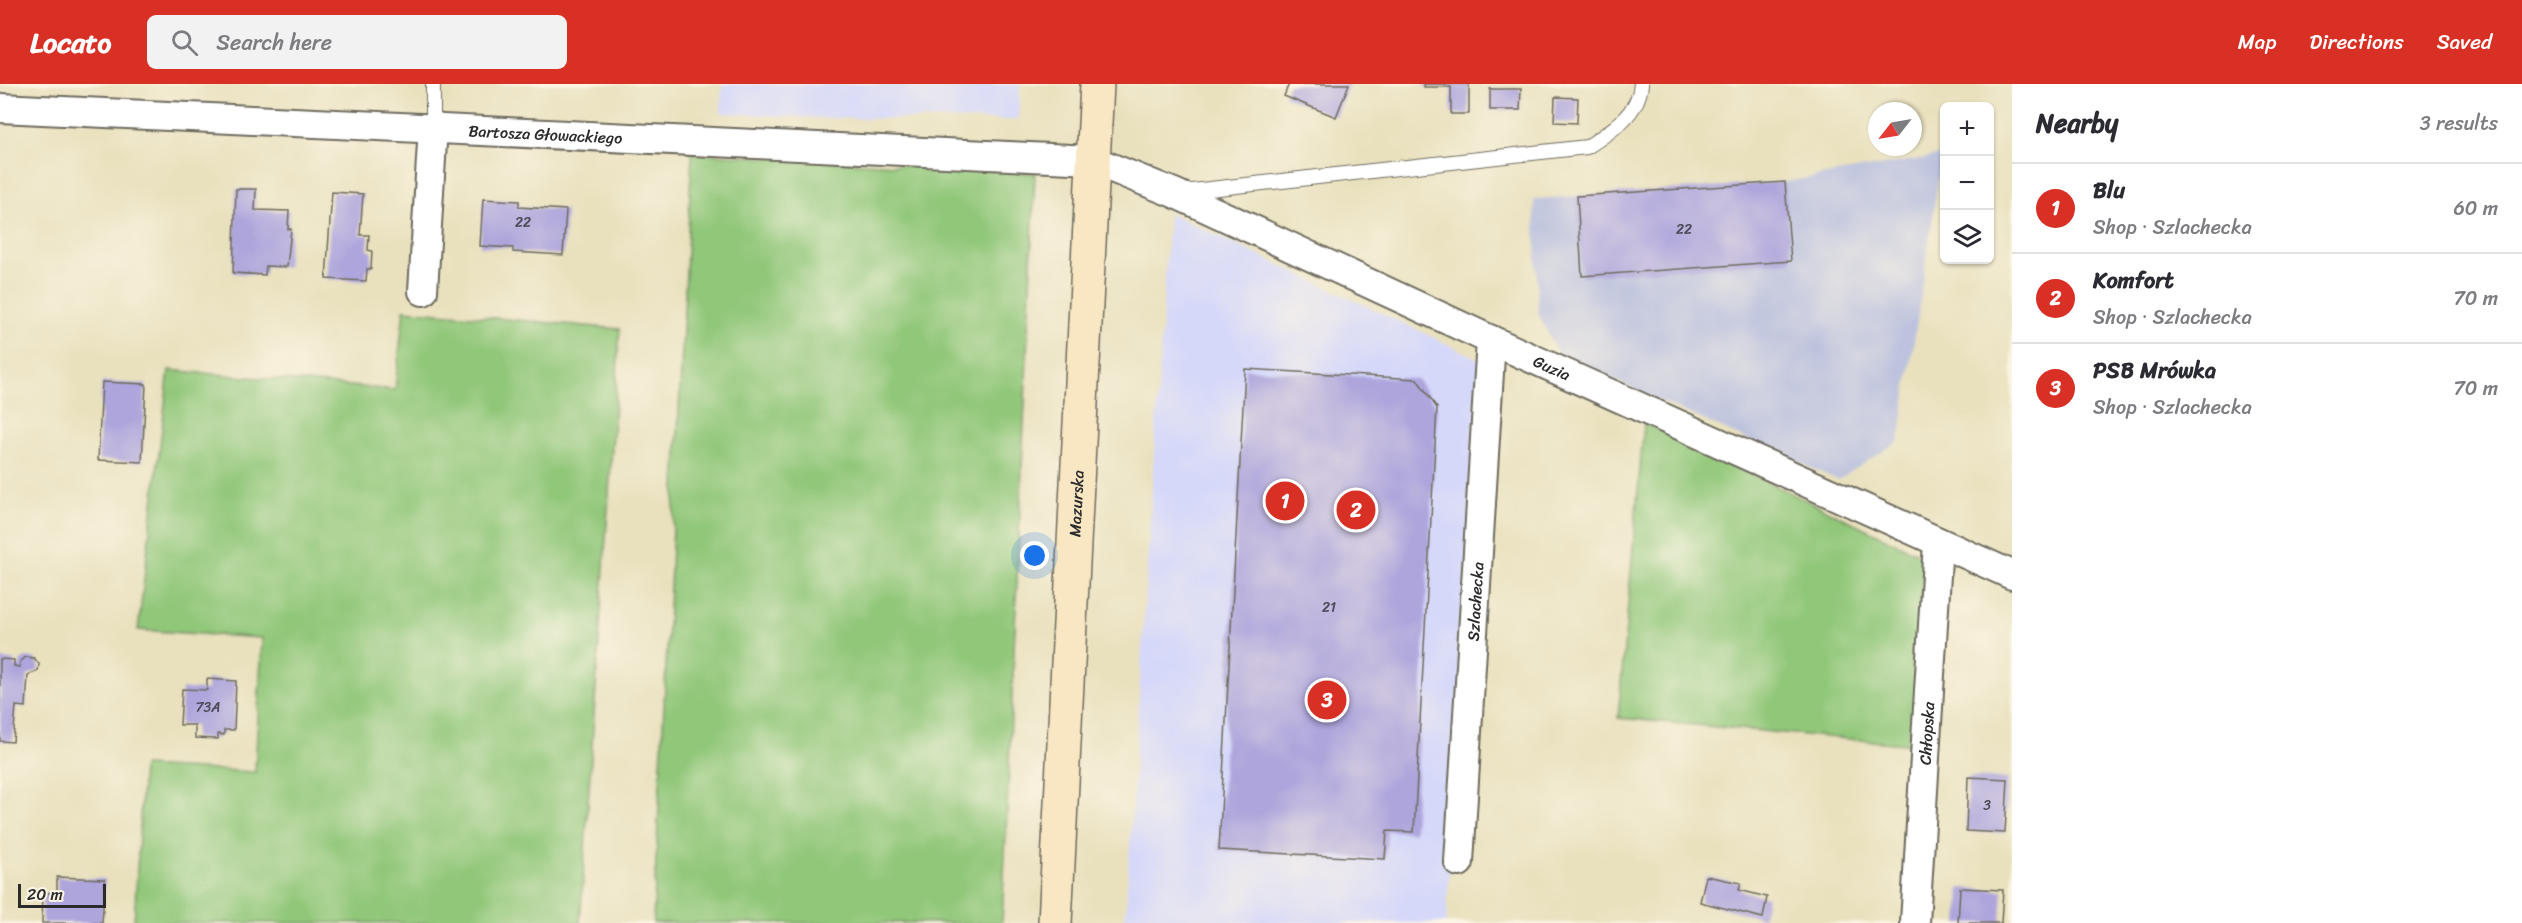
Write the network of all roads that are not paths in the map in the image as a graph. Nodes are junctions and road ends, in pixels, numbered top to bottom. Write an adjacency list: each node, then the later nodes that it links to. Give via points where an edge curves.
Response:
1 (433, 84): 5 (lane)
2 (1096, 84): 6 (main road, Mazurska)
3 (1641, 84): 7 (lane, via 1618,127 1587,147)
4 (0, 108): 5 (street, Bartosza Głowackiego)
5 (433, 126): 6 (street, Bartosza Głowackiego); 8 (street)
6 (1092, 160): 7 (street, Guzia); 13 (main road, Mazurska)
7 (1174, 193): 9 (street, Guzia)
8 (423, 291)
9 (1491, 340): 10 (street, Guzia); 12 (street, Szlachecka)
10 (1938, 542): 11 (street, Guzia); 14 (street, Chłopska)
11 (2012, 575)
12 (1459, 862)
13 (1055, 923)
14 (1915, 923)

